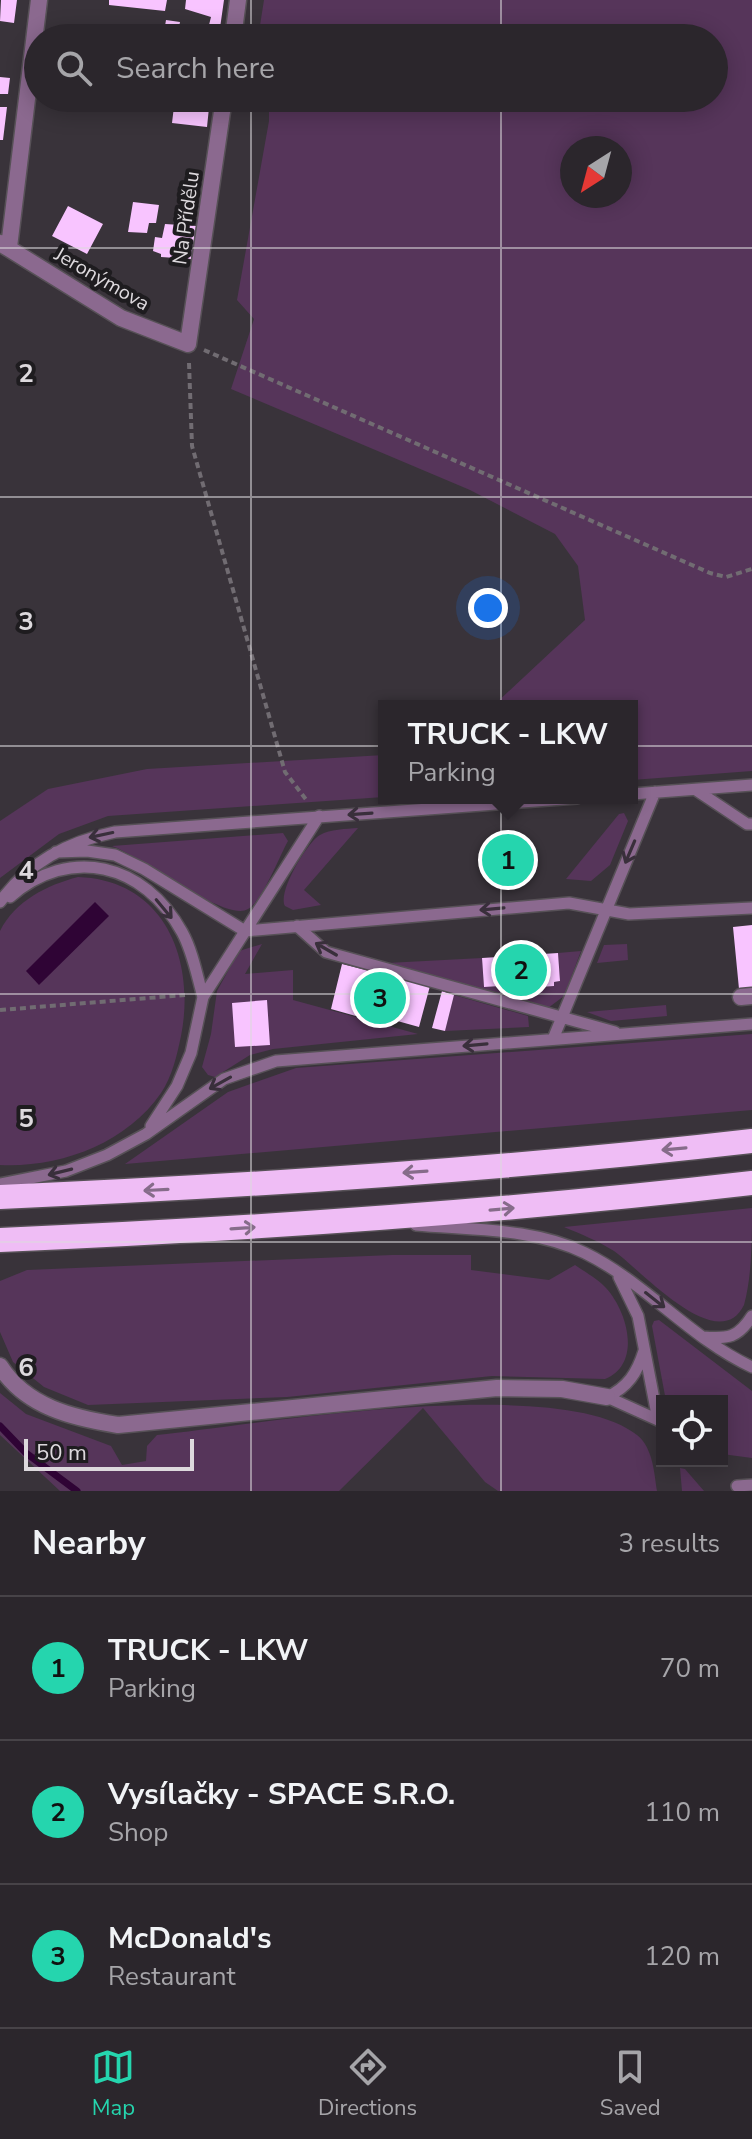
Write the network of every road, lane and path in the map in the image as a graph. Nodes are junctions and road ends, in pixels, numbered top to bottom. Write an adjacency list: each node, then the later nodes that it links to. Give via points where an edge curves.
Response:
1 (39, 0): 3 (street)
2 (238, 0): 4 (street)
3 (36, 24)
4 (235, 24)
5 (24, 105): 7 (street)
6 (222, 112): 8 (street, Na Přídělu)
7 (4, 245): 8 (street, Jeronýmova, via 121,318)
8 (188, 344): 9 (path, via 710,573 726,577); 15 (path, via 192,446 285,772)
9 (752, 569)
10 (752, 785): 11 (lane)
11 (695, 789): 12 (lane); 16 (lane)
12 (655, 792): 13 (lane); 20 (lane, one-way to 20)
13 (638, 793)
14 (491, 804): 15 (lane, one-way to 15)
15 (319, 816): 17 (lane, one-way to 17, via 115,832 81,839); 22 (lane)
16 (752, 824)
17 (56, 852): 18 (lane, via 14,883); 22 (lane, via 115,855)
18 (0, 904): 24 (lane, one-way to 24, via 46,872 74,865 112,870 153,895 169,913 183,933)
19 (752, 908): 20 (lane)
20 (606, 911): 21 (lane, one-way to 21, via 569,903); 26 (lane)
21 (297, 926): 22 (lane); 26 (lane, one-way to 21, via 326,952)
22 (245, 931): 24 (lane)
23 (185, 995): 25 (path)
24 (203, 997): 30 (lane, via 191,1053)
25 (0, 1010)
26 (562, 1016): 28 (lane); 29 (lane)
27 (752, 1024): 28 (lane)
28 (622, 1034): 29 (lane)
29 (553, 1039): 30 (lane, one-way to 30, via 276,1061 224,1079)
30 (146, 1134): 34 (lane, one-way to 34)
31 (752, 1141): 34 (highway, one-way to 34, via 209,1187)
32 (752, 1183): 35 (highway, one-way to 32)
33 (0, 1184): 34 (lane)
34 (15, 1191)
35 (349, 1220): 36 (highway, one-way to 35); 37 (lane, via 531,1237 572,1247)
36 (0, 1240)
37 (607, 1265): 39 (lane, one-way to 39); 40 (lane, via 634,1302)
38 (752, 1316): 39 (lane, via 742,1332 728,1339)
39 (702, 1336): 42 (lane)
40 (644, 1350): 43 (lane, via 637,1371 622,1390); 43 (lane, via 658,1420)
41 (0, 1366): 43 (street, via 35,1400 70,1418 118,1425 497,1388 562,1389)
42 (752, 1367)
43 (607, 1397)
44 (752, 1485): 45 (lane)
45 (737, 1486)

